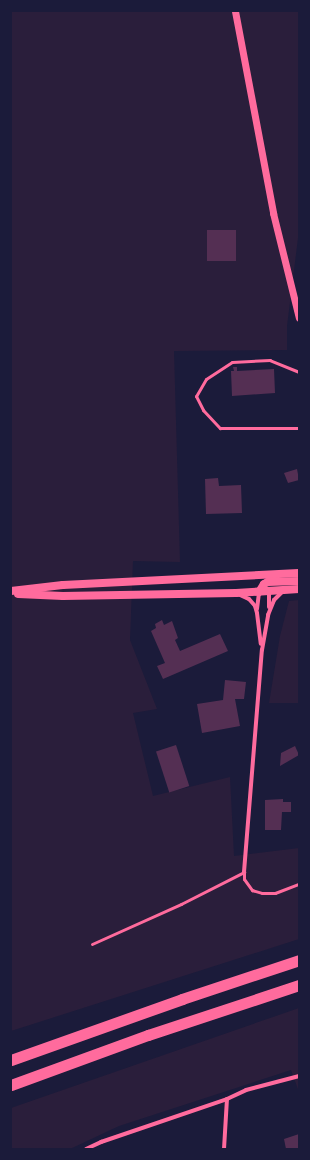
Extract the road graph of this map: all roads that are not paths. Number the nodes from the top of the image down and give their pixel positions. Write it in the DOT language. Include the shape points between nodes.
graph roads {
  1 [pos="235,11"];
  2 [pos="299,316"];
  3 [pos="299,372"];
  4 [pos="299,428"];
  5 [pos="299,573"];
  6 [pos="236,577"];
  7 [pos="299,581"];
  8 [pos="266,588"];
  9 [pos="299,589"];
  10 [pos="286,590"];
  11 [pos="11,592"];
  12 [pos="259,592"];
  13 [pos="236,593"];
  14 [pos="258,613"];
  15 [pos="268,615"];
  16 [pos="262,650"];
  17 [pos="244,872"];
  18 [pos="299,884"];
  19 [pos="92,944"];
  20 [pos="299,960"];
  21 [pos="299,985"];
  22 [pos="11,1060"];
  23 [pos="299,1076"];
  24 [pos="11,1085"];
  25 [pos="227,1099"];
  26 [pos="86,1149"];
  27 [pos="224,1149"];
  1 -- 2 [label="street" via="273,213"];
  3 -- 4 [label="lane" via="270,360 232,362 206,379 196,396 203,410 220,428"];
  5 -- 6 [label="main road"];
  6 -- 8 [label="main road"];
  6 -- 11 [label="main road" via="63,585"];
  7 -- 8 [label="main road" via="268,582"];
  8 -- 10 [label="main road"];
  8 -- 12 [label="main road"];
  8 -- 15 [label="street" via="270,595"];
  9 -- 10 [label="main road"];
  10 -- 15 [label="street" via="274,600"];
  11 -- 13 [label="main road" via="63,596"];
  12 -- 13 [label="main road"];
  12 -- 14 [label="street" via="256,601"];
  13 -- 14 [label="street" via="249,599"];
  14 -- 16 [label="street"];
  15 -- 16 [label="street"];
  16 -- 17 [label="street"];
  17 -- 18 [label="lane" via="244,879 252,890 262,893 275,893"];
  17 -- 19 [label="lane"];
  20 -- 22 [label="highway"];
  21 -- 24 [label="highway" via="148,1035"];
  23 -- 25 [label="street" via="246,1090"];
  25 -- 26 [label="street"];
  25 -- 27 [label="street"];
}
